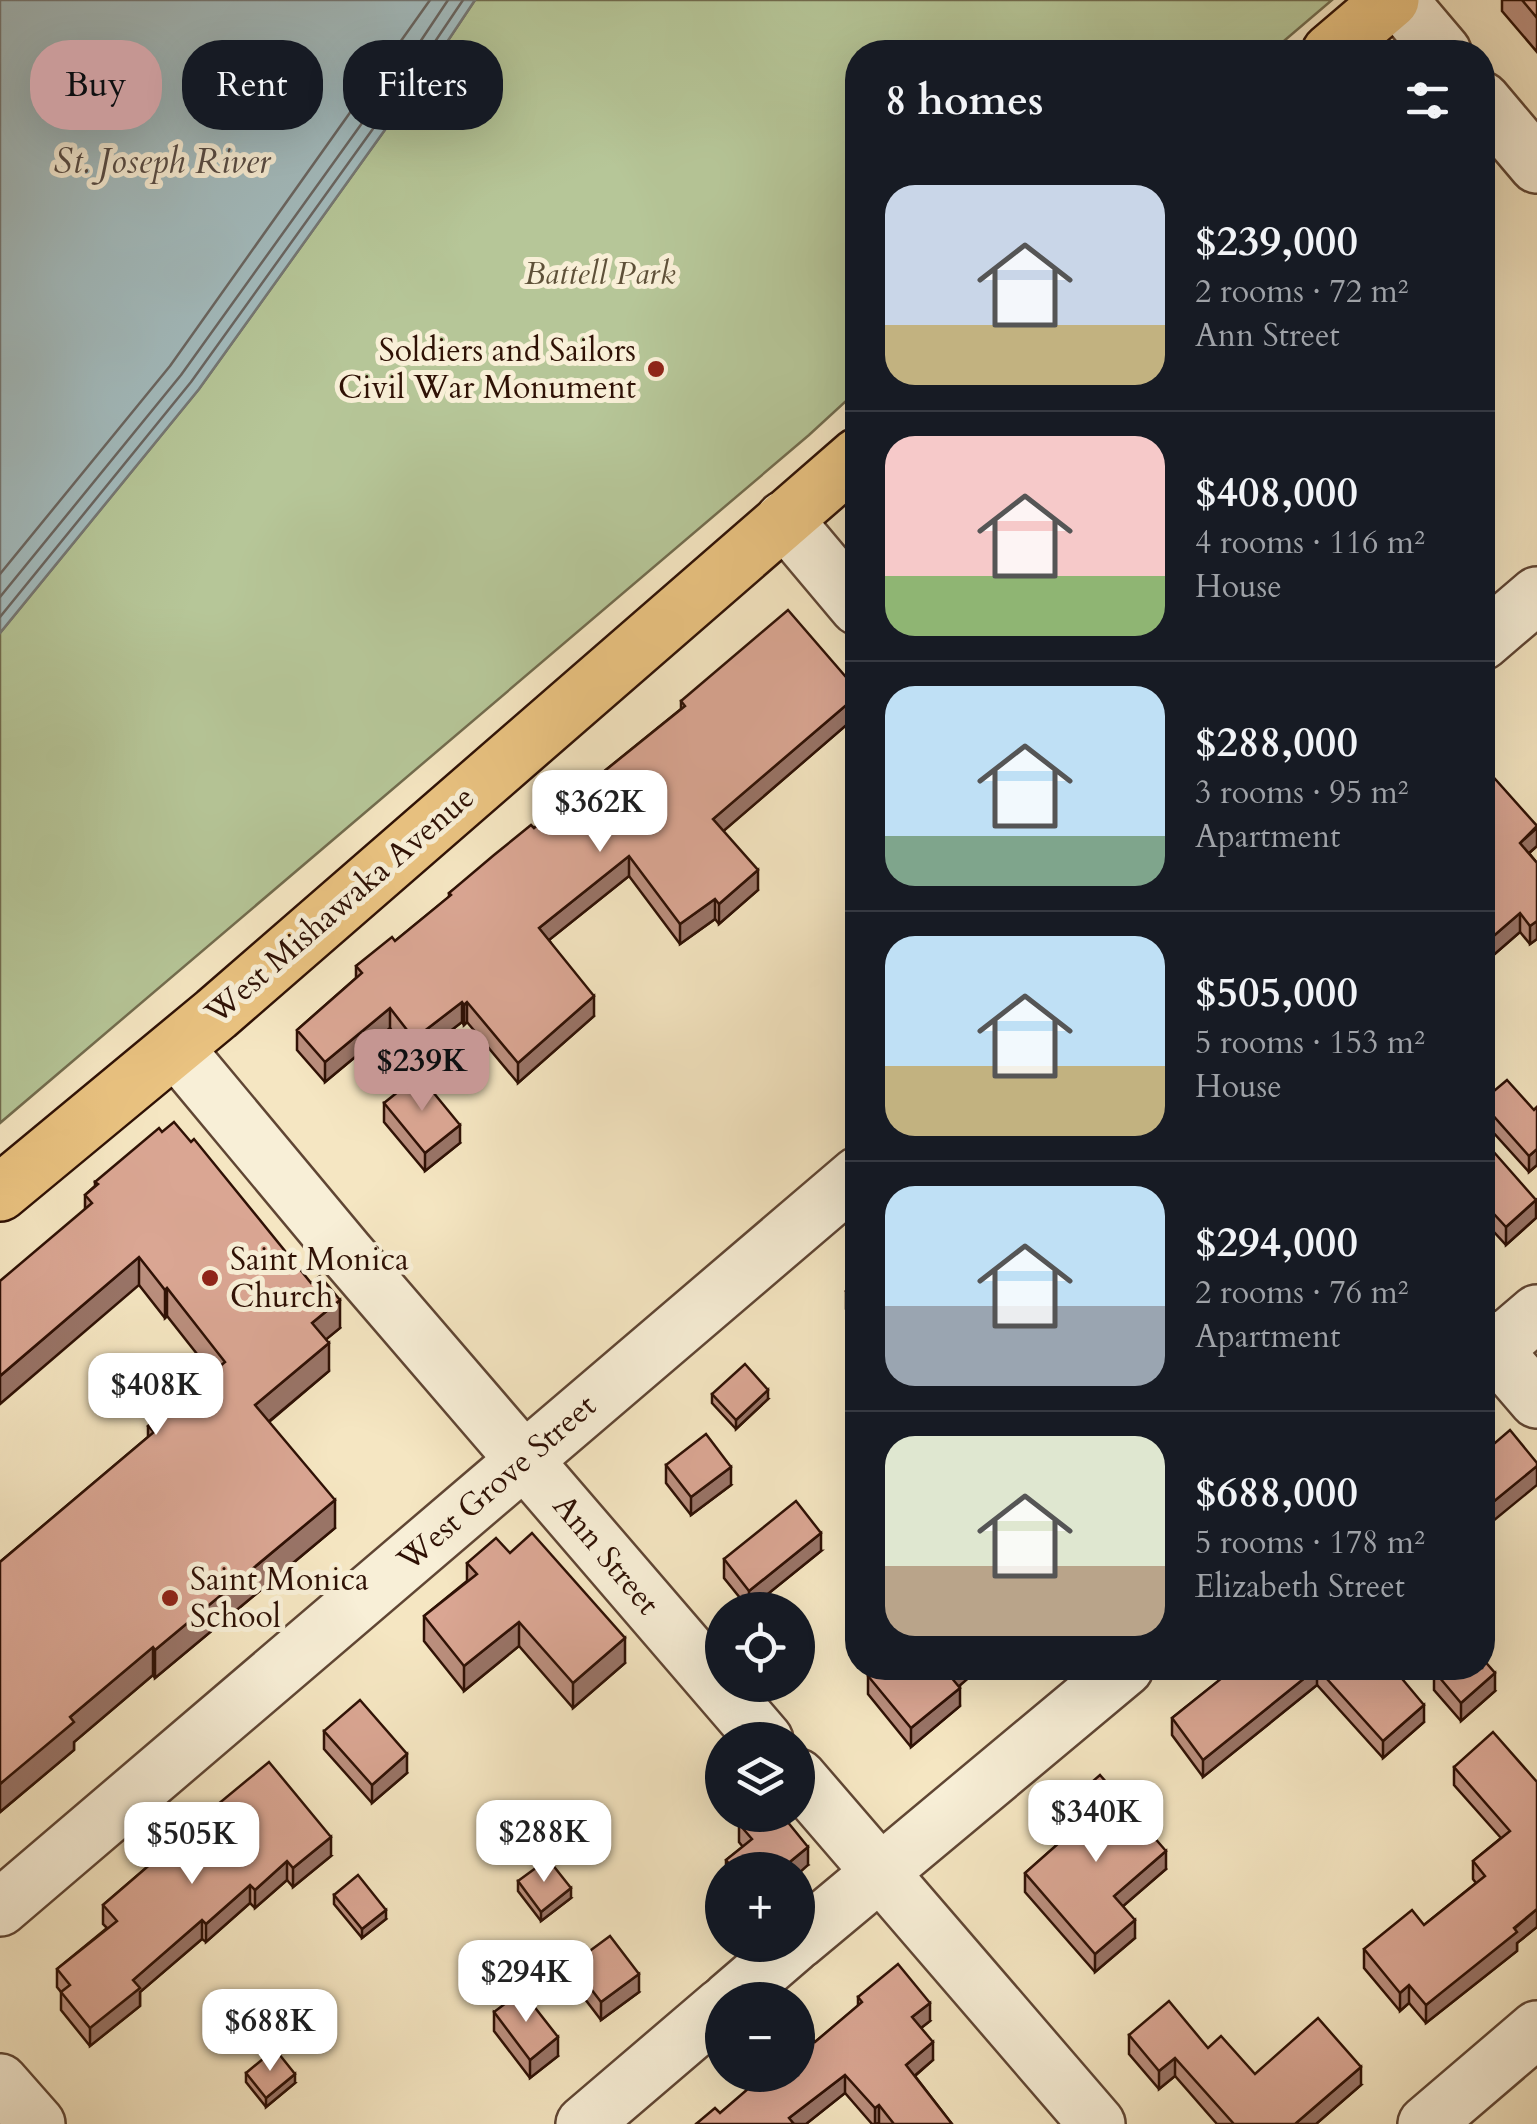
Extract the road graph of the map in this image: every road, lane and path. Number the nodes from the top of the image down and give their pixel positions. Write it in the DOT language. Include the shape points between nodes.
graph roads {
  1 [pos="1391,0"];
  2 [pos="1399,0"];
  3 [pos="1344,40"];
  4 [pos="1433,40"];
  5 [pos="1495,115"];
  6 [pos="1537,164"];
  7 [pos="845,467"];
  8 [pos="784,519"];
  9 [pos="845,592"];
  10 [pos="1537,595"];
  11 [pos="1495,631"];
  12 [pos="176,1048"];
  13 [pos="845,1186"];
  14 [pos="0,1193"];
  15 [pos="1537,1313"];
  16 [pos="1495,1342"];
  17 [pos="1495,1357"];
  18 [pos="1537,1400"];
  19 [pos="524,1459"];
  20 [pos="1111,1680"];
  21 [pos="750,1722"];
  22 [pos="815,1797"];
  23 [pos="880,1871"];
  24 [pos="0,1908"];
  25 [pos="815,1926"];
  26 [pos="773,1962"];
  27 [pos="750,1982"];
  28 [pos="705,2021"];
  29 [pos="1537,2029"];
  30 [pos="0,2082"];
  31 [pos="36,2124"];
  32 [pos="584,2124"];
  33 [pos="1097,2124"];
  34 [pos="1426,2124"];
  1 -- 3 [label="main road"];
  2 -- 4 [label="street"];
  5 -- 6 [label="street"];
  7 -- 8 [label="main road, West Mishawaka Avenue"];
  8 -- 9 [label="street"];
  8 -- 12 [label="main road, West Mishawaka Avenue"];
  10 -- 11 [label="street"];
  12 -- 14 [label="main road, West Mishawaka Avenue"];
  12 -- 19 [label="street, Ann Street"];
  13 -- 19 [label="street, West Grove Street"];
  15 -- 16 [label="street"];
  17 -- 18 [label="street"];
  19 -- 21 [label="street, Ann Street"];
  19 -- 24 [label="street, West Grove Street"];
  20 -- 23 [label="street"];
  22 -- 23 [label="street"];
  23 -- 25 [label="street"];
  23 -- 33 [label="street"];
  26 -- 27 [label="street"];
  28 -- 32 [label="street"];
  29 -- 34 [label="street"];
  30 -- 31 [label="street"];
}
